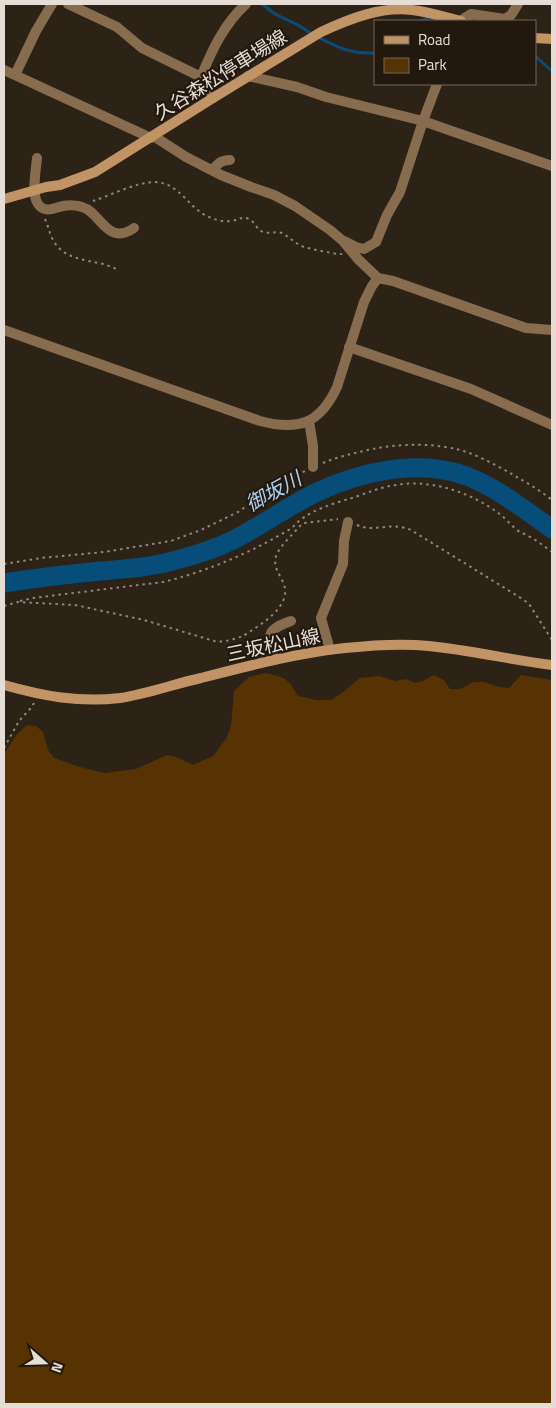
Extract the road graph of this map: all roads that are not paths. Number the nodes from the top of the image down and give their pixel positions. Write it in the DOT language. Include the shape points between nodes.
graph roads {
  1 [pos="52,4"];
  2 [pos="68,4"];
  3 [pos="246,4"];
  4 [pos="518,4"];
  5 [pos="457,20"];
  6 [pos="462,20"];
  7 [pos="536,38"];
  8 [pos="552,39"];
  9 [pos="8,74"];
  10 [pos="248,76"];
  11 [pos="201,77"];
  12 [pos="437,85"];
  13 [pos="213,98"];
  14 [pos="423,121"];
  15 [pos="150,138"];
  16 [pos="38,158"];
  17 [pos="230,160"];
  18 [pos="552,166"];
  19 [pos="213,170"];
  20 [pos="35,190"];
  21 [pos="4,199"];
  22 [pos="134,228"];
  23 [pos="343,241"];
  24 [pos="378,278"];
  25 [pos="4,330"];
  26 [pos="552,330"];
  27 [pos="349,347"];
  28 [pos="309,421"];
  29 [pos="552,425"];
  30 [pos="313,467"];
  31 [pos="348,522"];
  32 [pos="291,621"];
  33 [pos="330,650"];
  34 [pos="275,660"];
  35 [pos="552,666"];
  36 [pos="4,685"];
  1 -- 9 [label="street"];
  2 -- 11 [label="street" via="117,27 142,48"];
  3 -- 11 [label="street" via="221,34"];
  4 -- 6 [label="street" via="505,19 471,14"];
  5 -- 10 [label="main road, 久谷森松停車場線" via="410,10 372,13 321,32"];
  7 -- 8 [label="main road"];
  9 -- 15 [label="street"];
  10 -- 13 [label="main road, 久谷森松停車場線"];
  10 -- 14 [label="street"];
  11 -- 13 [label="street"];
  12 -- 14 [label="street"];
  13 -- 15 [label="main road, 久谷森松停車場線"];
  14 -- 18 [label="street"];
  14 -- 23 [label="street" via="400,192 376,242 364,249"];
  15 -- 19 [label="street" via="155,137"];
  15 -- 20 [label="main road, 久谷森松停車場線" via="95,172"];
  16 -- 20 [label="street"];
  17 -- 19 [label="street" via="224,160"];
  19 -- 23 [label="street" via="295,206"];
  20 -- 21 [label="main road, 久谷森松停車場線"];
  20 -- 22 [label="street" via="38,205 48,210 82,206 110,230 120,233"];
  23 -- 24 [label="street"];
  24 -- 26 [label="street" via="526,328"];
  24 -- 27 [label="street" via="364,302"];
  25 -- 28 [label="street" via="275,425 288,426"];
  27 -- 28 [label="street" via="332,398"];
  27 -- 29 [label="street" via="471,389"];
  28 -- 30 [label="street"];
  31 -- 33 [label="street" via="343,564 321,618"];
  32 -- 34 [label="street" via="270,634 269,643"];
  33 -- 34 [label="main road, 三坂松山線"];
  33 -- 35 [label="main road, 三坂松山線" via="402,644"];
  34 -- 36 [label="main road, 三坂松山線" via="119,698 63,698"];
}
